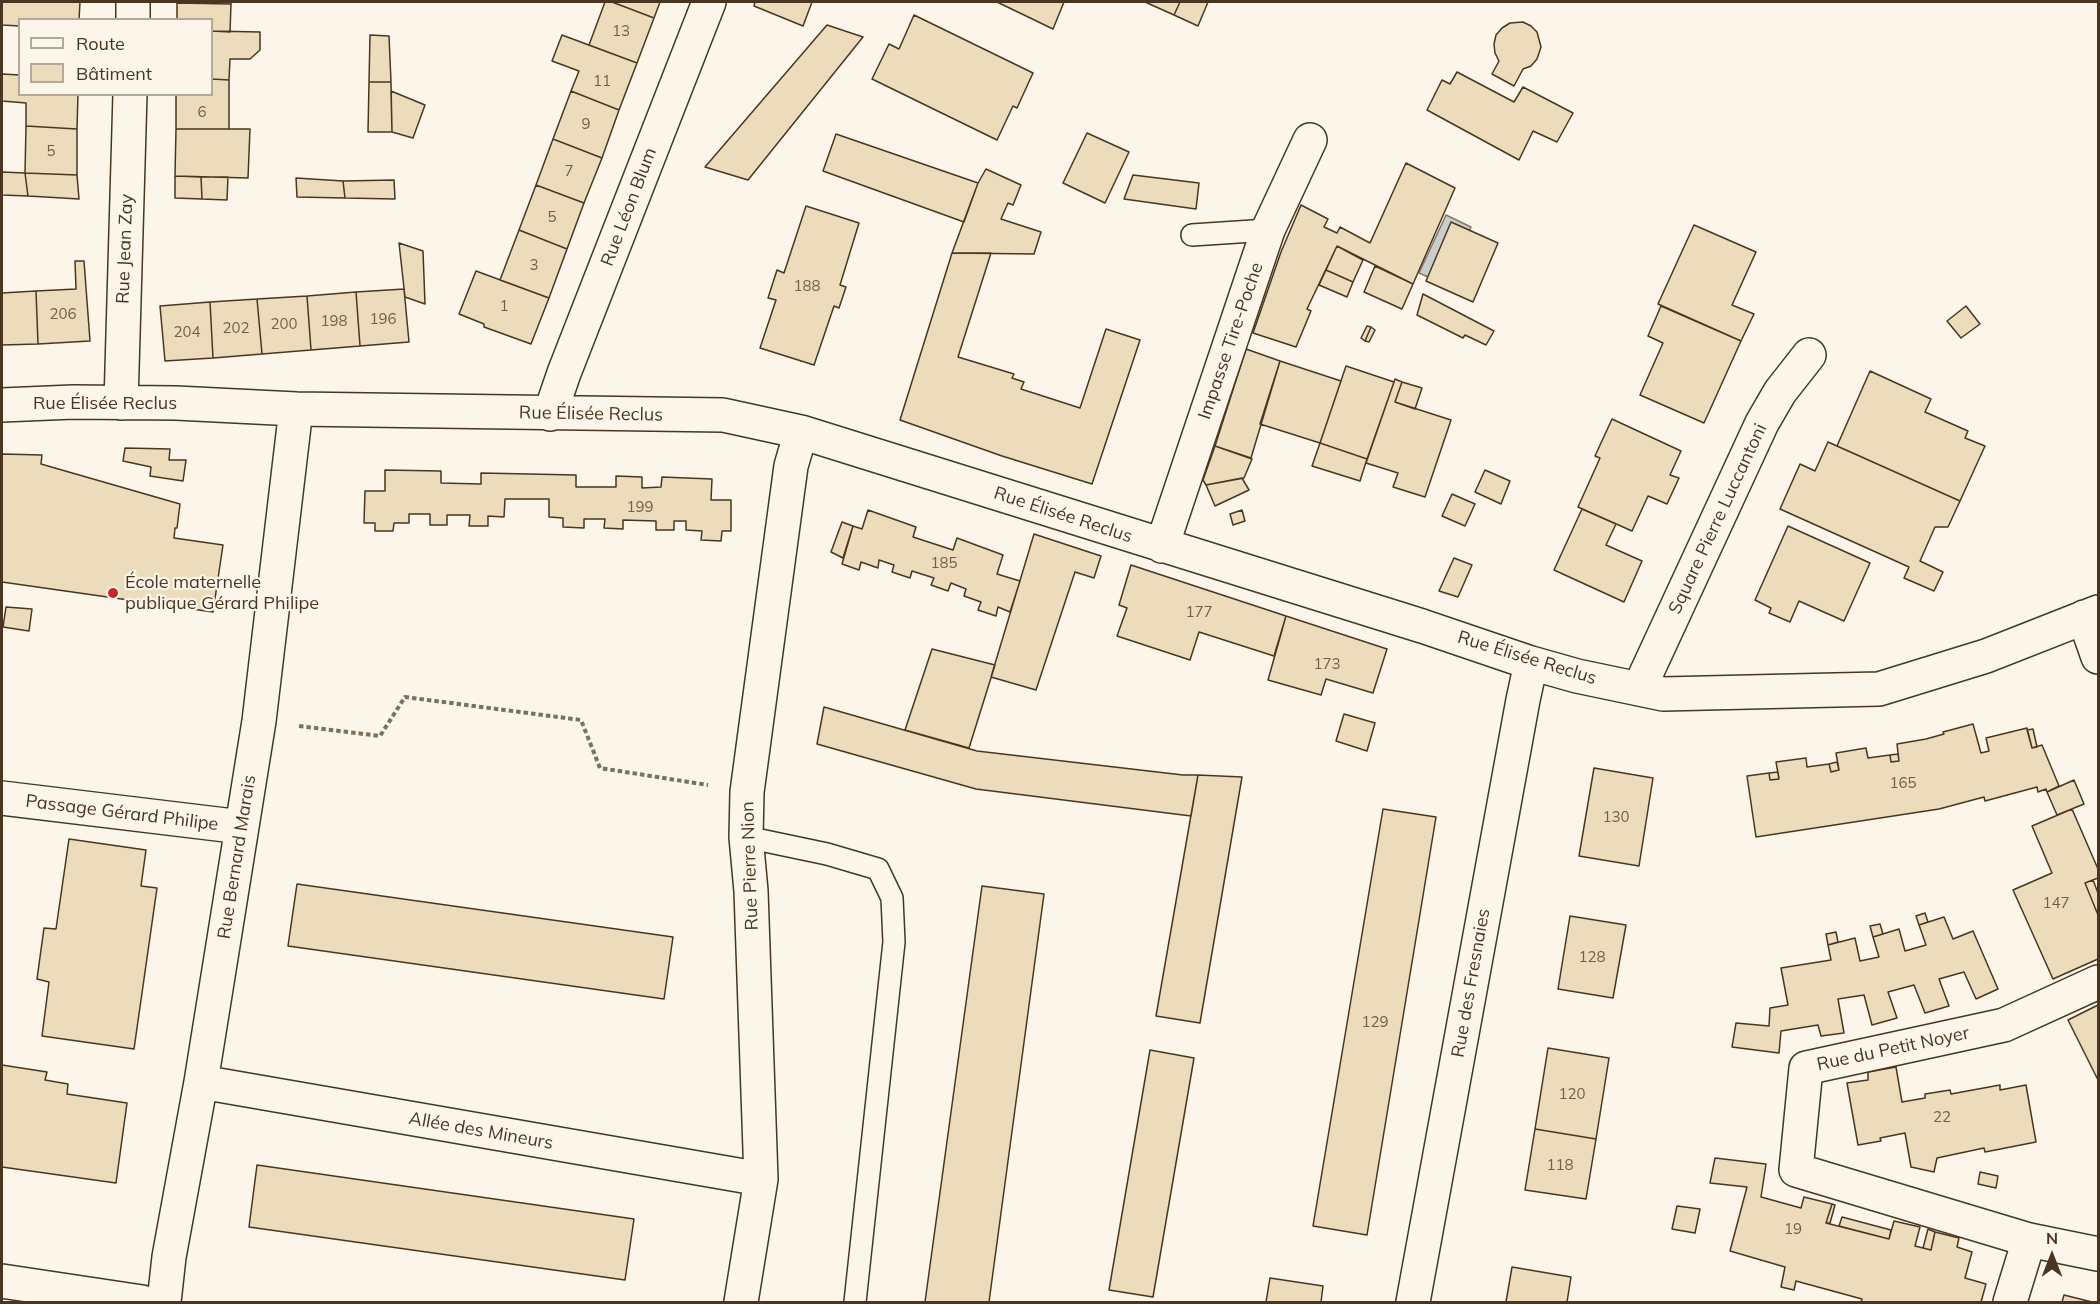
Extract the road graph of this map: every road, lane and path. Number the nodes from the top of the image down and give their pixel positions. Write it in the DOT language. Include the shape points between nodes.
graph roads {
  1 [pos="134,2"];
  2 [pos="709,2"];
  3 [pos="133,18"];
  4 [pos="130,96"];
  5 [pos="1310,140"];
  6 [pos="1268,230"];
  7 [pos="1192,235"];
  8 [pos="1809,355"];
  9 [pos="121,403"];
  10 [pos="2,405"];
  11 [pos="296,409"];
  12 [pos="550,414"];
  13 [pos="801,432"];
  14 [pos="1162,546"];
  15 [pos="2091,614"];
  16 [pos="2098,657"];
  17 [pos="1531,663"];
  18 [pos="1639,689"];
  19 [pos="259,721"];
  20 [pos="747,792"];
  21 [pos="2,798"];
  22 [pos="242,827"];
  23 [pos="746,837"];
  24 [pos="2098,982"];
  25 [pos="201,1082"];
  26 [pos="761,1179"];
  27 [pos="2029,1240"];
  28 [pos="2098,1254"];
  29 [pos="2,1281"];
  30 [pos="127,1301"];
  31 [pos="164,1302"];
  32 [pos="741,1302"];
  33 [pos="855,1302"];
  34 [pos="1413,1302"];
  35 [pos="2010,1302"];
  1 -- 3 [label="street"];
  2 -- 12 [label="street, Rue Léon Blum"];
  4 -- 9 [label="street, Rue Jean Zay"];
  5 -- 6 [label="street, Impasse Tire-Poche"];
  6 -- 7 [label="lane"];
  6 -- 14 [label="street, Impasse Tire-Poche"];
  8 -- 18 [label="street, Square Pierre Luccantoni" via="1762,423"];
  9 -- 10 [label="street, Rue Élisée Reclus"];
  9 -- 11 [label="street, Rue Élisée Reclus"];
  11 -- 12 [label="street, Rue Élisée Reclus"];
  11 -- 19 [label="street, Rue Bernard Marais"];
  12 -- 13 [label="street, Rue Élisée Reclus" via="723,415"];
  13 -- 14 [label="street, Rue Élisée Reclus"];
  13 -- 20 [label="street, Rue Pierre Nion" via="791,466"];
  14 -- 17 [label="street, Rue Élisée Reclus"];
  15 -- 16 [label="street"];
  15 -- 18 [label="street, Rue Élisée Reclus" via="1986,656 1879,689 1663,693"];
  17 -- 18 [label="street, Rue Élisée Reclus"];
  17 -- 34 [label="street, Rue des Fresnaies"];
  19 -- 20 [label="path" via="380,736 405,697 581,720 600,768"];
  19 -- 22 [label="street, Rue Bernard Marais"];
  20 -- 23 [label="street, Rue Pierre Nion"];
  21 -- 22 [label="street, Passage Gérard Philipe"];
  22 -- 25 [label="street, Rue Bernard Marais"];
  23 -- 26 [label="street, Rue Pierre Nion" via="752,891"];
  23 -- 33 [label="lane" via="878,869 892,898 894,942"];
  24 -- 27 [label="street, Rue du Petit Noyer" via="2004,1025 1806,1068 1797,1170"];
  25 -- 26 [label="street, Allée des Mineurs"];
  25 -- 31 [label="street, Rue Bernard Marais"];
  26 -- 32 [label="street, Rue Pierre Nion"];
  27 -- 28 [label="street, Rue du Petit Noyer"];
  27 -- 35 [label="street"];
  29 -- 30 [label="street"];
}
